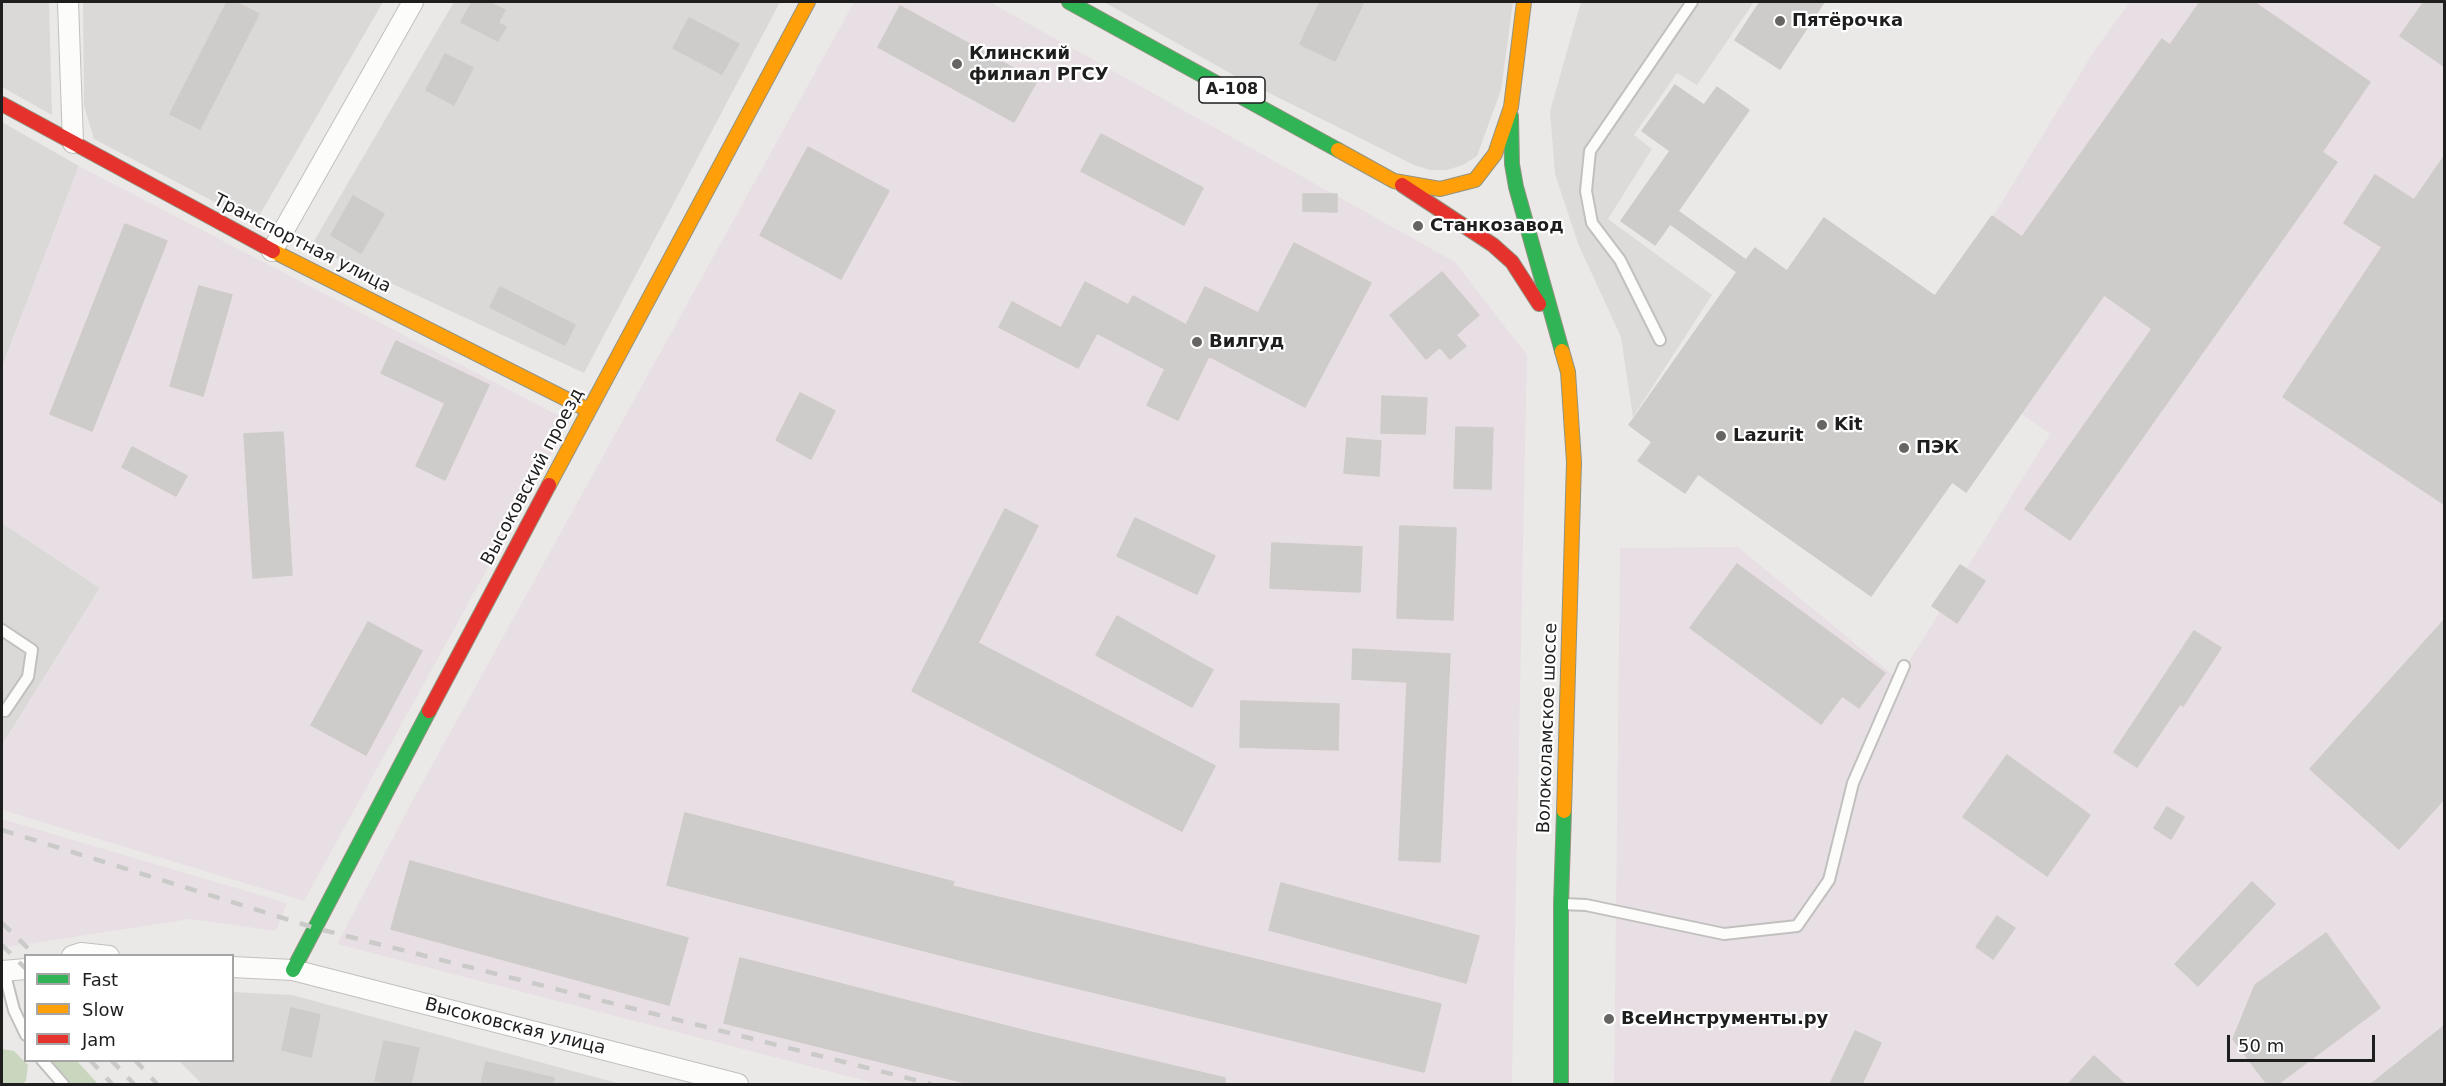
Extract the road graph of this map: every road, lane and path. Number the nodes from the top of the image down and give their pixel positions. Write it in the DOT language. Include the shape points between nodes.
graph roads {
  1 [pos="68,2"];
  2 [pos="413,2"];
  3 [pos="808,2"];
  4 [pos="1069,2"];
  5 [pos="1524,2"];
  6 [pos="1692,2"];
  7 [pos="2,104"];
  8 [pos="1511,107"];
  9 [pos="74,142"];
  10 [pos="1394,181"];
  11 [pos="272,251"];
  12 [pos="1660,340"];
  13 [pos="1568,372"];
  14 [pos="588,410"];
  15 [pos="2,630"];
  16 [pos="1904,666"];
  17 [pos="5,711"];
  18 [pos="1561,904"];
  19 [pos="234,968"];
  20 [pos="24,969"];
  21 [pos="293,970"];
  22 [pos="3,971"];
  23 [pos="24,1031"];
  24 [pos="44,1062"];
  25 [pos="63,1084"];
  26 [pos="738,1084"];
  27 [pos="1561,1084"];
  1 -- 9 [label="street"];
  2 -- 11 [label="street"];
  3 -- 14 [label="main road, Высоковский проезд"];
  4 -- 10 [label="main road, А-108"];
  5 -- 8 [label="main road, А-108"];
  6 -- 12 [label="lane" via="1590,151 1586,191 1592,223 1620,260"];
  7 -- 9 [label="main road, Транспортная улица"];
  8 -- 10 [label="main road, А-108" via="1495,154 1475,180 1440,189"];
  8 -- 13 [label="main road, Волоколамское шоссе" via="1516,187"];
  9 -- 11 [label="main road, Транспортная улица"];
  10 -- 13 [label="main road, Волоколамское шоссе" via="1493,245 1512,262 1545,314"];
  11 -- 14 [label="main road, Транспортная улица"];
  13 -- 18 [label="main road, Волоколамское шоссе" via="1574,462"];
  14 -- 21 [label="main road, Высоковский проезд"];
  15 -- 17 [label="lane" via="32,650 28,677"];
  16 -- 18 [label="lane" via="1853,783 1829,880 1797,926 1724,934 1586,905"];
  18 -- 27 [label="main road, Волоколамское шоссе"];
  19 -- 21 [label="street, Высоковская улица"];
  20 -- 22 [label="street"];
  21 -- 26 [label="street, Высоковская улица"];
  22 -- 23 [label="lane"];
  24 -- 25 [label="lane"];
}
